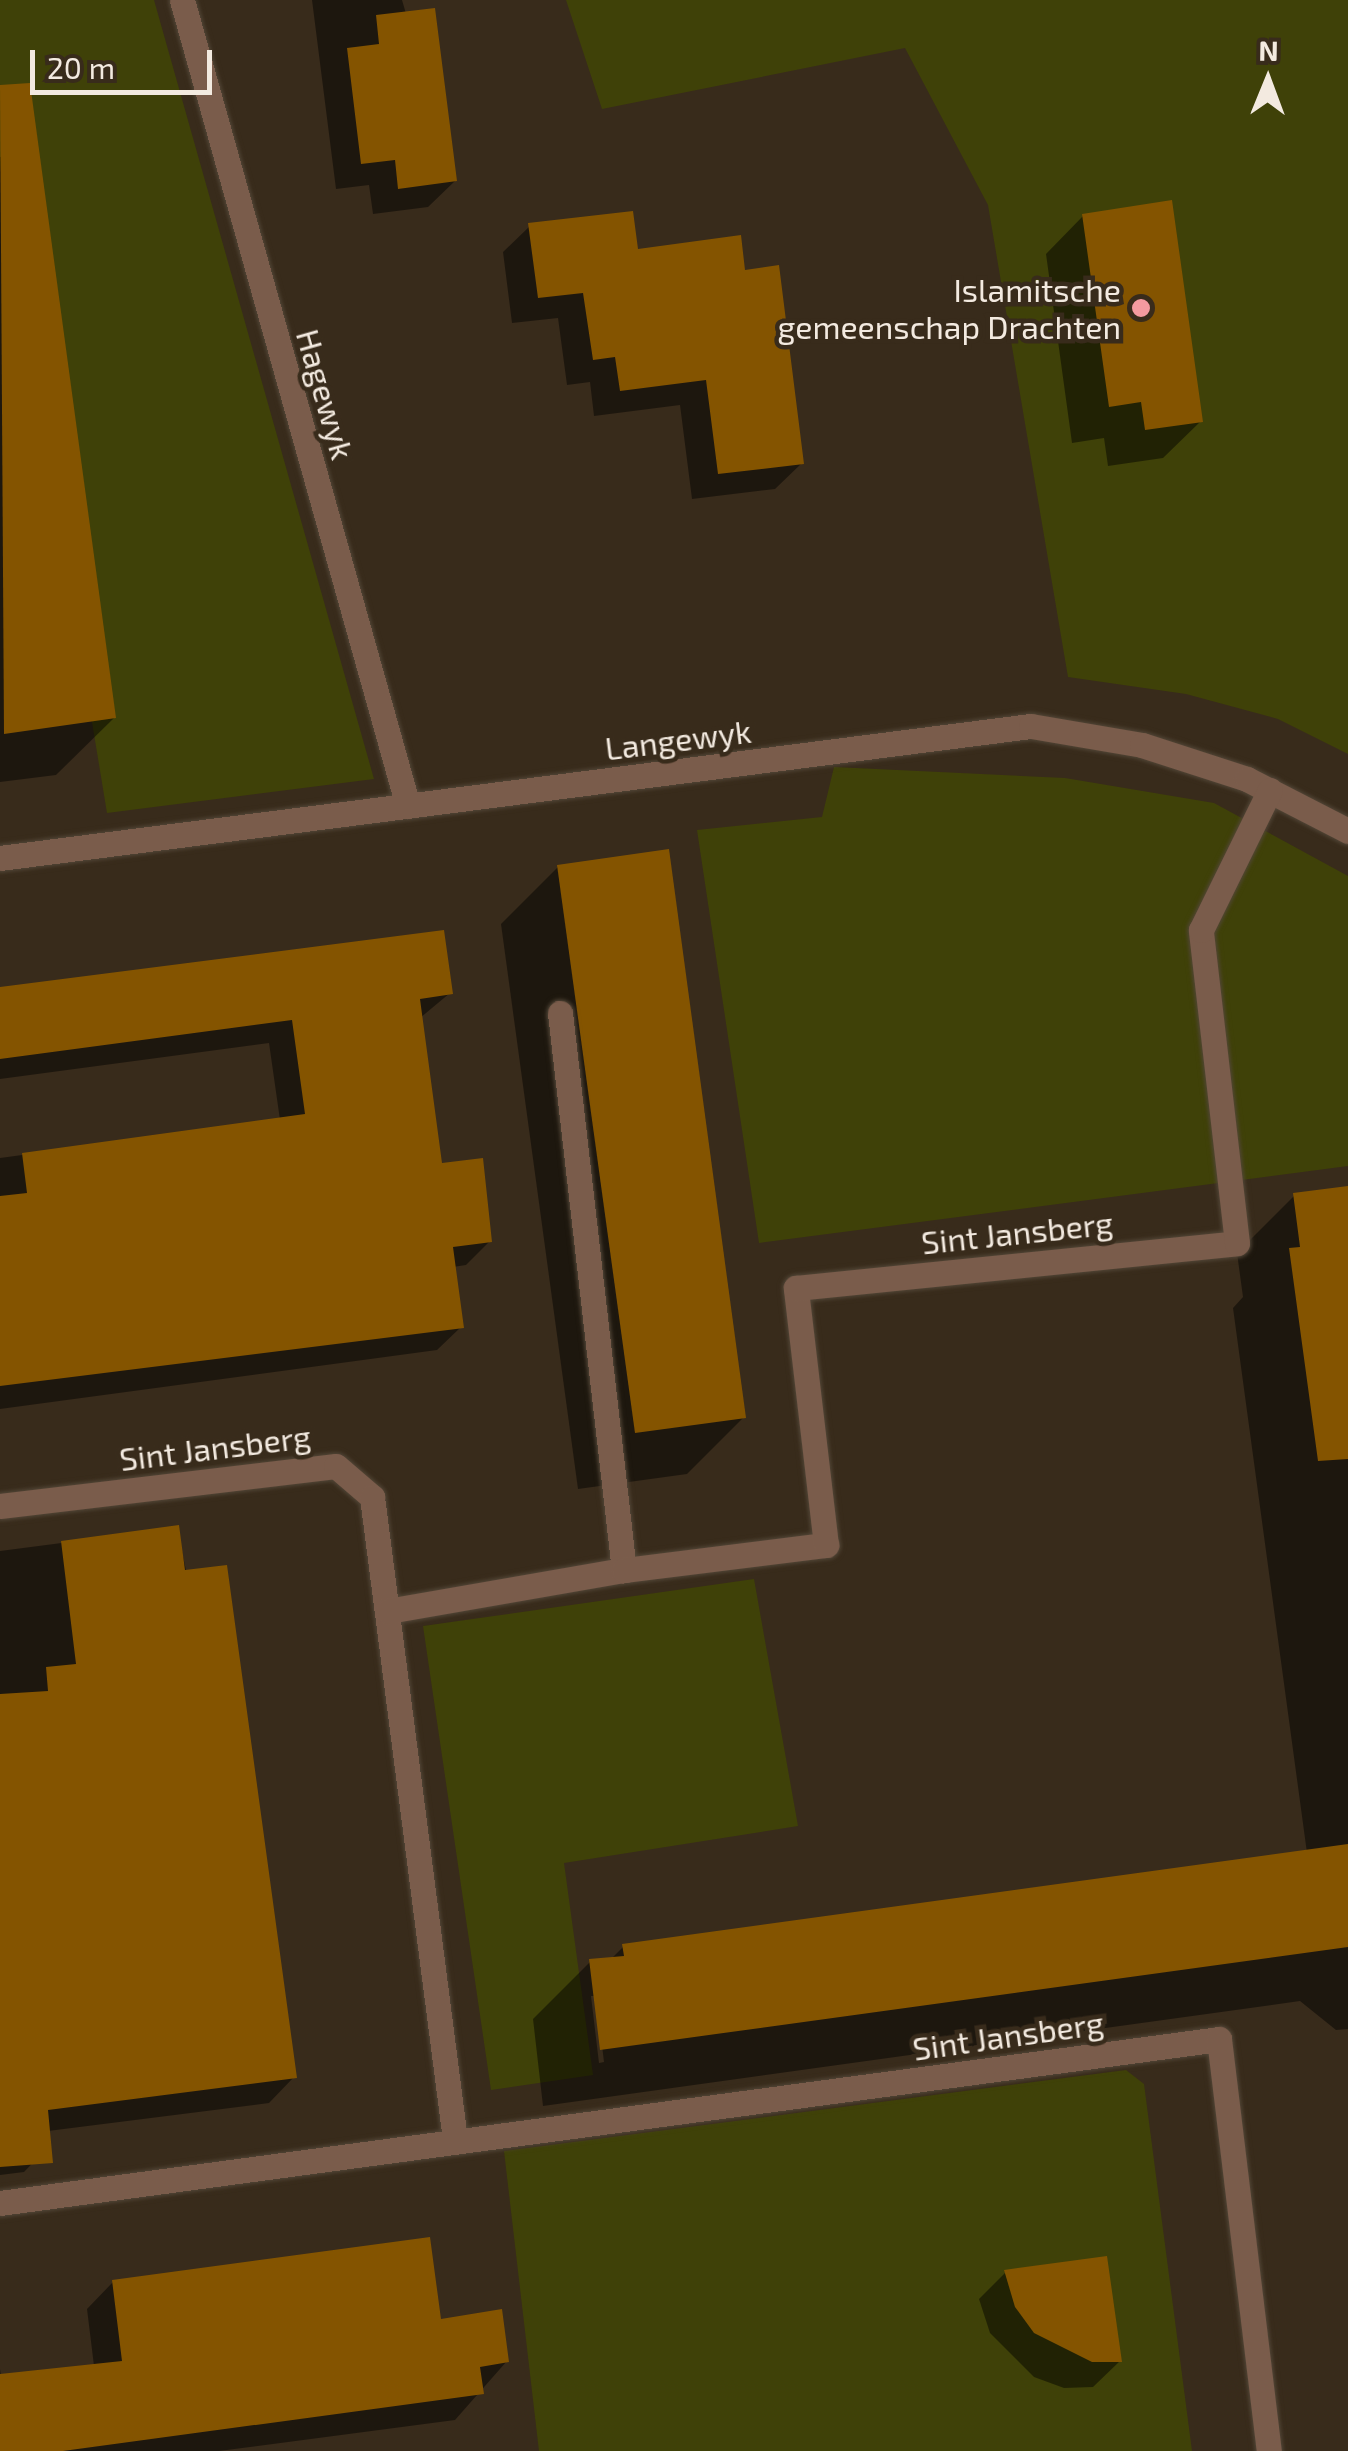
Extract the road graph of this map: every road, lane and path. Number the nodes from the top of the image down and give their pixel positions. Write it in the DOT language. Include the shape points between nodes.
graph roads {
  1 [pos="182,0"];
  2 [pos="1270,790"];
  3 [pos="408,806"];
  4 [pos="1348,832"];
  5 [pos="0,858"];
  6 [pos="560,1014"];
  7 [pos="0,1506"];
  8 [pos="624,1570"];
  9 [pos="388,1612"];
  10 [pos="455,2140"];
  11 [pos="0,2203"];
  12 [pos="1269,2451"];
  1 -- 3 [label="street, Hagewyk"];
  2 -- 3 [label="street, Langewyk" via="1142,746 1031,726"];
  2 -- 4 [label="street, Langewyk"];
  2 -- 8 [label="street, Sint Jansberg" via="1201,930 1237,1243 796,1288 826,1545"];
  3 -- 5 [label="street, Langewyk"];
  6 -- 8 [label="street"];
  7 -- 9 [label="street, Sint Jansberg" via="336,1466 372,1497"];
  8 -- 9 [label="street, Sint Jansberg"];
  9 -- 10 [label="street, Sint Jansberg"];
  10 -- 11 [label="street, Sint Jansberg"];
  10 -- 12 [label="street, Sint Jansberg" via="1218,2040"];
}
